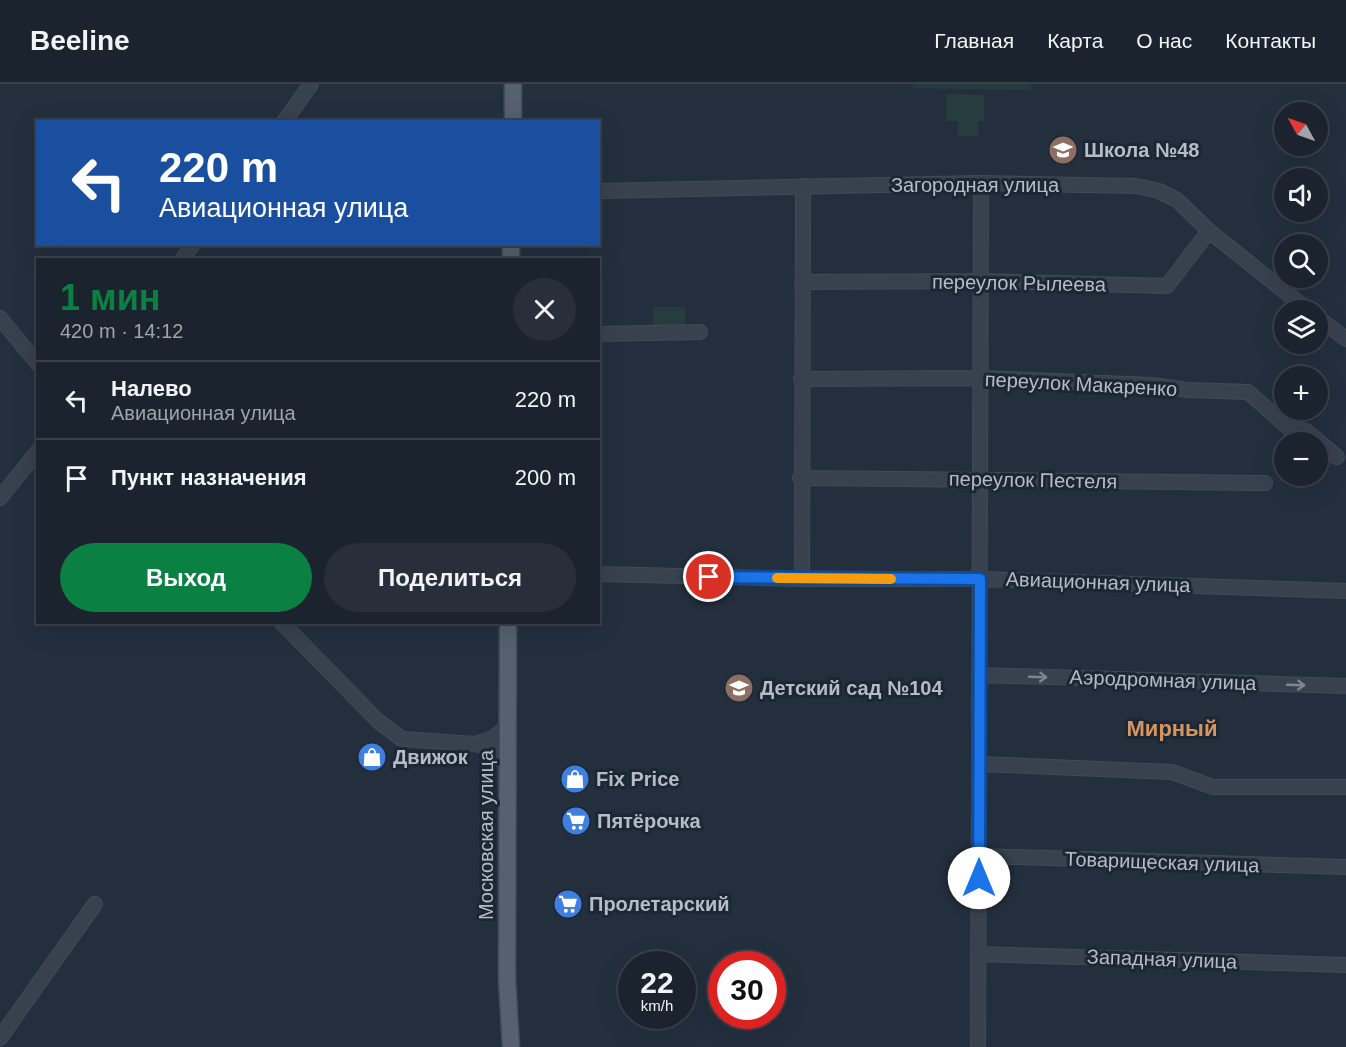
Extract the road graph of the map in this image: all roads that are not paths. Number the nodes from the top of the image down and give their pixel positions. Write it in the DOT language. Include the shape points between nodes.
graph roads {
  1 [pos="311,84"];
  2 [pos="513,84"];
  3 [pos="285,120"];
  4 [pos="513,120"];
  5 [pos="981,183"];
  6 [pos="803,186"];
  7 [pos="600,191"];
  8 [pos="1209,231"];
  9 [pos="981,281"];
  10 [pos="802,282"];
  11 [pos="1295,300"];
  12 [pos="0,318"];
  13 [pos="1328,325"];
  14 [pos="700,332"];
  15 [pos="600,334"];
  16 [pos="1346,339"];
  17 [pos="36,362"];
  18 [pos="981,378"];
  19 [pos="801,379"];
  20 [pos="36,453"];
  21 [pos="1337,457"];
  22 [pos="800,478"];
  23 [pos="980,480"];
  24 [pos="1265,483"];
  25 [pos="0,498"];
  26 [pos="600,574"];
  27 [pos="802,579"];
  28 [pos="980,579"];
  29 [pos="1346,591"];
  30 [pos="283,624"];
  31 [pos="508,624"];
  32 [pos="980,675"];
  33 [pos="1346,686"];
  34 [pos="508,726"];
  35 [pos="475,744"];
  36 [pos="979,764"];
  37 [pos="508,767"];
  38 [pos="1346,787"];
  39 [pos="979,856"];
  40 [pos="1346,867"];
  41 [pos="95,904"];
  42 [pos="978,954"];
  43 [pos="1346,964"];
  44 [pos="0,1038"];
  45 [pos="511,1047"];
  46 [pos="978,1047"];
  1 -- 3 [label="street"];
  2 -- 4 [label="main road"];
  5 -- 6 [label="street, Загородная улица"];
  5 -- 8 [label="street, Загородная улица" via="1136,186 1160,191 1176,200"];
  5 -- 9 [label="street"];
  6 -- 7 [label="street, Загородная улица"];
  6 -- 10 [label="street"];
  8 -- 9 [label="street, переулок Рылеева" via="1167,286"];
  8 -- 11 [label="street, Загородная улица"];
  9 -- 10 [label="street, переулок Рылеева"];
  9 -- 18 [label="street"];
  10 -- 19 [label="street"];
  12 -- 17 [label="street"];
  13 -- 16 [label="street"];
  14 -- 15 [label="street"];
  18 -- 19 [label="street, переулок Макаренко"];
  18 -- 21 [label="street, переулок Макаренко" via="1248,392 1290,429 1306,431"];
  18 -- 23 [label="street"];
  19 -- 22 [label="street"];
  20 -- 25 [label="street"];
  22 -- 23 [label="street, переулок Пестеля"];
  22 -- 27 [label="street"];
  23 -- 24 [label="street, переулок Пестеля"];
  23 -- 28 [label="street"];
  26 -- 27 [label="street, Авиационная улица"];
  27 -- 28 [label="street, Авиационная улица"];
  28 -- 29 [label="street, Авиационная улица"];
  28 -- 32 [label="street"];
  30 -- 35 [label="street" via="378,721 402,739"];
  31 -- 34 [label="main road, Московская улица"];
  32 -- 33 [label="street, Аэродромная улица, one-way"];
  32 -- 36 [label="street"];
  34 -- 35 [label="street" via="494,738"];
  34 -- 37 [label="main road, Московская улица"];
  35 -- 37 [label="street" via="493,750"];
  36 -- 38 [label="street" via="1172,772 1213,787"];
  36 -- 39 [label="street"];
  37 -- 45 [label="main road, Московская улица" via="507,971"];
  39 -- 40 [label="street, Товарищеская улица"];
  39 -- 42 [label="street"];
  41 -- 44 [label="street"];
  42 -- 43 [label="street, Западная улица"];
  42 -- 46 [label="street"];
}
